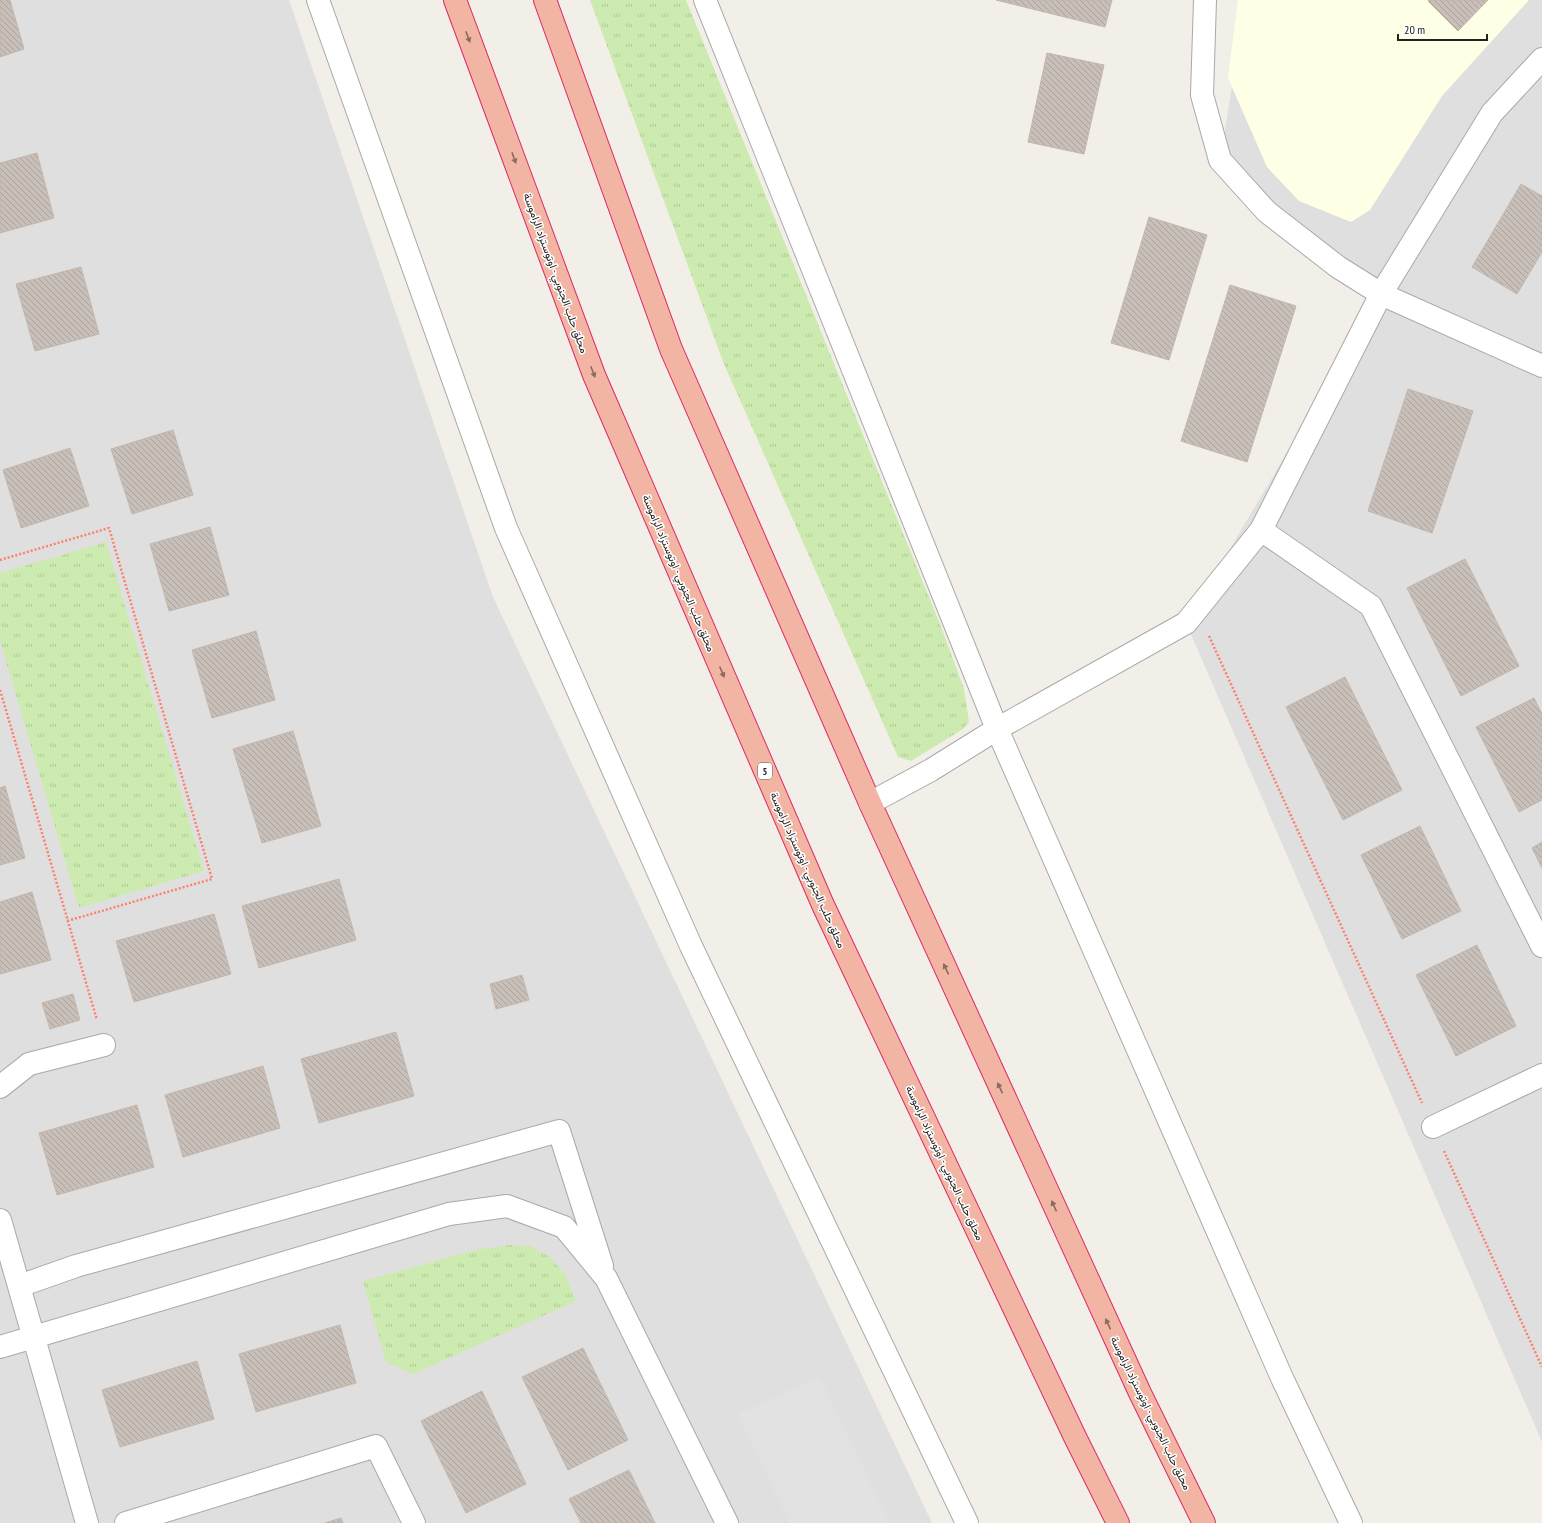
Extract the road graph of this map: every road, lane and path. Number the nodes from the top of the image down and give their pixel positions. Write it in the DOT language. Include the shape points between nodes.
graph roads {
  1 [pos="318,0"];
  2 [pos="455,0"];
  3 [pos="546,0"];
  4 [pos="705,0"];
  5 [pos="1205,0"];
  6 [pos="1542,59"];
  7 [pos="1381,294"];
  8 [pos="1542,366"];
  9 [pos="1261,530"];
  10 [pos="0,560"];
  11 [pos="1197,609"];
  12 [pos="0,690"];
  13 [pos="997,729"];
  14 [pos="870,803"];
  15 [pos="67,921"];
  16 [pos="1542,946"];
  17 [pos="104,1045"];
  18 [pos="1542,1075"];
  19 [pos="0,1088"];
  20 [pos="1433,1127"];
  21 [pos="0,1220"];
  22 [pos="606,1278"];
  23 [pos="19,1286"];
  24 [pos="33,1337"];
  25 [pos="0,1347"];
  26 [pos="1542,1367"];
  27 [pos="87,1523"];
  28 [pos="126,1523"];
  29 [pos="414,1523"];
  30 [pos="726,1523"];
  31 [pos="967,1523"];
  32 [pos="1118,1523"];
  33 [pos="1204,1523"];
  34 [pos="1351,1523"];
  1 -- 31 [label="street" via="506,528 691,946"];
  2 -- 32 [label="highway, محلق حلب الجنوبي - اوتوستراد الراموسة / 5, one-way" via="594,375 820,898"];
  3 -- 14 [label="highway, محلق حلب الجنوبي - اوتوستراد الراموسة" via="671,349"];
  4 -- 13 [label="street"];
  5 -- 7 [label="street" via="1202,95 1220,160 1267,212 1338,268"];
  6 -- 7 [label="street" via="1492,113"];
  7 -- 8 [label="street"];
  7 -- 9 [label="street"];
  9 -- 11 [label="street"];
  9 -- 16 [label="street" via="1371,606"];
  10 -- 15 [label="path" via="109,528 212,879"];
  11 -- 13 [label="street" via="1186,623"];
  11 -- 20 [label="path"];
  12 -- 15 [label="path"];
  13 -- 14 [label="street" via="931,770"];
  13 -- 34 [label="street" via="1282,1378"];
  33 -- 14 [label="highway, محلق حلب الجنوبي - اوتوستراد الراموسة, one-way" via="1140,1393"];
  15 -- 17 [label="path"];
  17 -- 19 [label="street" via="28,1064"];
  18 -- 20 [label="street"];
  20 -- 26 [label="path"];
  21 -- 23 [label="street"];
  22 -- 23 [label="street" via="559,1131 76,1266"];
  22 -- 24 [label="street" via="564,1227 507,1206 449,1214"];
  22 -- 30 [label="street"];
  23 -- 24 [label="street"];
  24 -- 25 [label="street"];
  24 -- 27 [label="street"];
  28 -- 29 [label="street" via="376,1446"];
}
